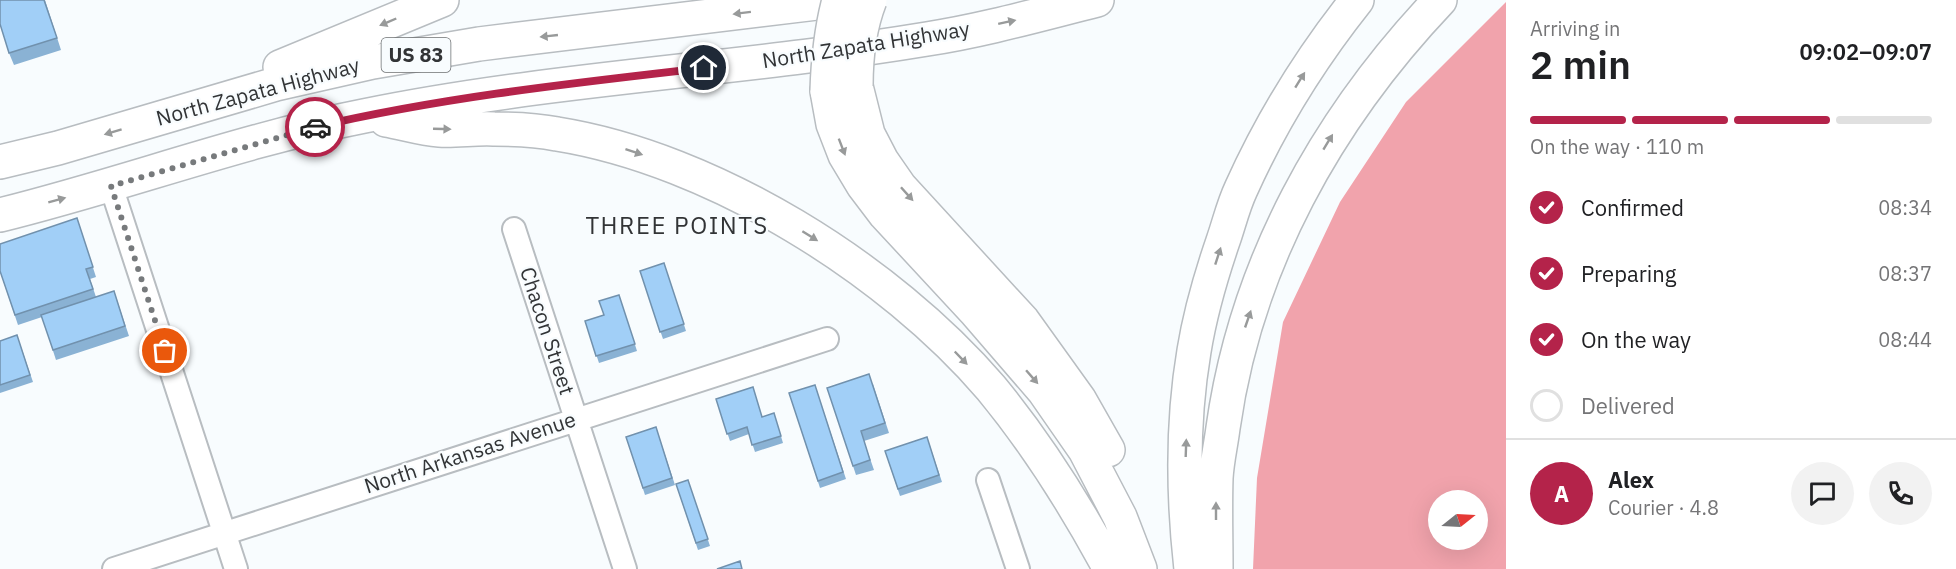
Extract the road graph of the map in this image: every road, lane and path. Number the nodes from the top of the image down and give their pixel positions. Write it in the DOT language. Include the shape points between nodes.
graph roads {
  1 [pos="441,0"];
  2 [pos="840,0"];
  3 [pos="870,0"];
  4 [pos="1097,0"];
  5 [pos="1358,0"];
  6 [pos="1440,0"];
  7 [pos="842,88"];
  8 [pos="364,116"];
  9 [pos="158,118"];
  10 [pos="0,162"];
  11 [pos="111,186"];
  12 [pos="0,215"];
  13 [pos="514,229"];
  14 [pos="827,339"];
  15 [pos="575,419"];
  16 [pos="988,480"];
  17 [pos="223,532"];
  18 [pos="114,569"];
  19 [pos="236,569"];
  20 [pos="625,569"];
  21 [pos="1018,569"];
  22 [pos="1110,569"];
  23 [pos="1140,569"];
  24 [pos="1157,569"];
  25 [pos="1191,569"];
  26 [pos="1216,569"];
  1 -- 9 [label="main road, one-way"];
  2 -- 7 [label="main road, bridge" via="828,60"];
  2 -- 9 [label="main road, North Zapata Highway / US 83, one-way" via="479,44 373,62 276,84"];
  3 -- 7 [label="main road, bridge" via="856,56"];
  8 -- 4 [label="main road, North Zapata Highway / US 83, one-way" via="507,92 930,39"];
  25 -- 5 [label="main road, one-way" via="1185,467 1188,403 1194,350 1214,268 1240,191 1276,118 1323,43"];
  26 -- 6 [label="main road, one-way" via="1216,477 1227,397 1241,337 1267,264 1298,194 1331,137 1372,77"];
  7 -- 23 [label="main road, one-way" via="833,124 844,155 885,214 1044,392 1085,450 1120,517"];
  7 -- 24 [label="main road, one-way" via="900,187 1023,321 1079,399 1115,462 1142,521"];
  8 -- 11 [label="main road, North Zapata Highway / US 83"];
  8 -- 22 [label="main road, one-way" via="438,130 556,134 634,151 769,211 835,251 922,318 990,387 1037,446 1074,502"];
  9 -- 10 [label="main road, North Zapata Highway / US 83, one-way"];
  12 -- 11 [label="main road, North Zapata Highway / US 83, one-way"];
  11 -- 17 [label="street"];
  13 -- 15 [label="street, Chacon Street"];
  14 -- 15 [label="street, North Arkansas Avenue"];
  15 -- 17 [label="street, North Arkansas Avenue"];
  15 -- 20 [label="street, Chacon Street"];
  16 -- 21 [label="street"];
  17 -- 18 [label="street, North Arkansas Avenue"];
  17 -- 19 [label="street"];
}
